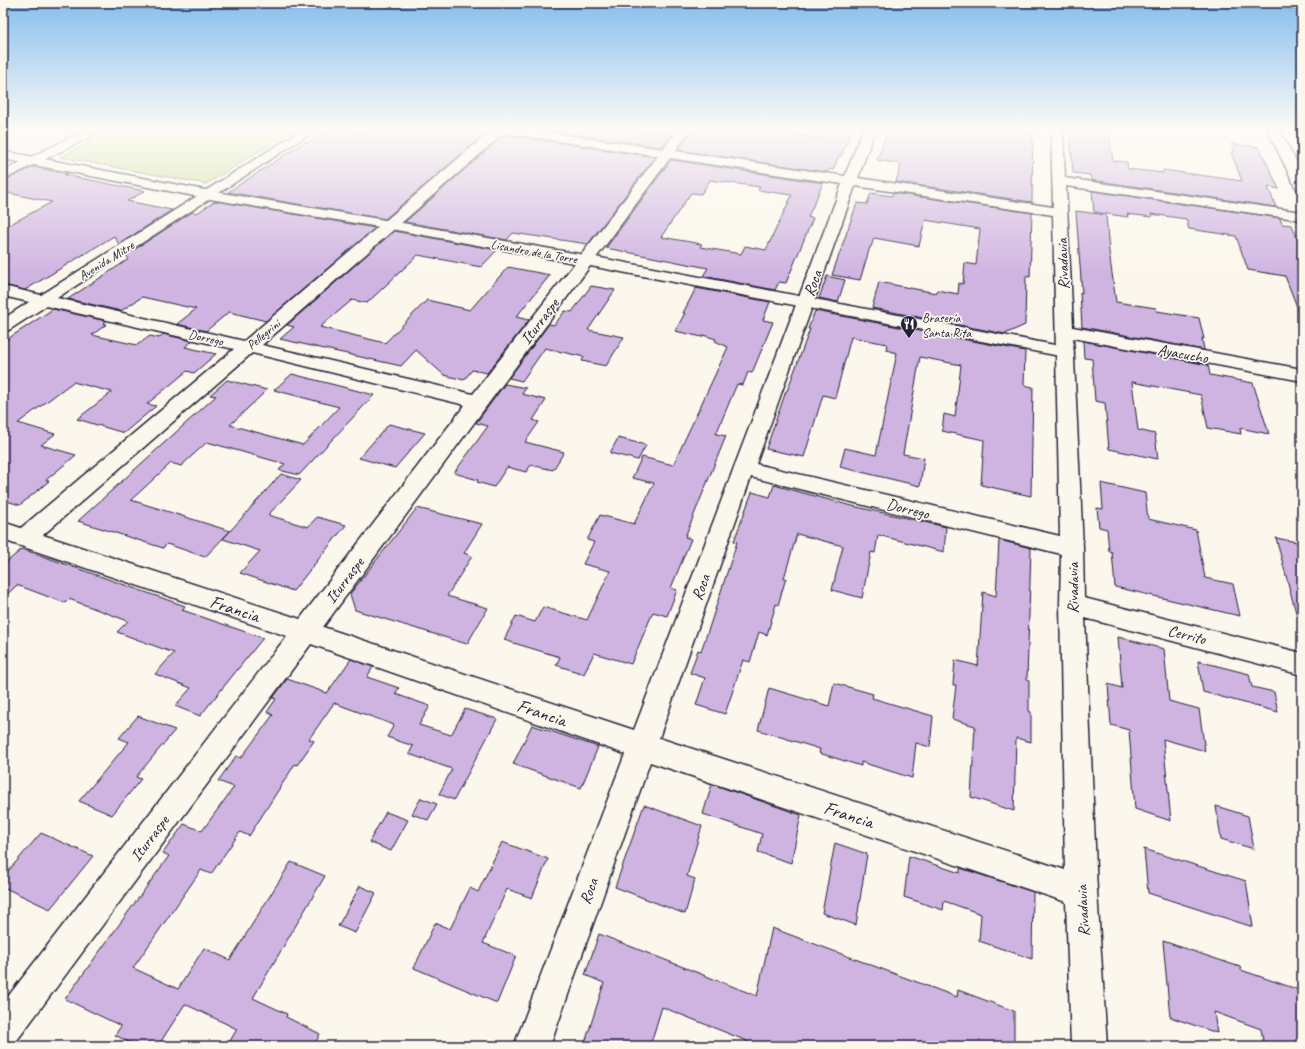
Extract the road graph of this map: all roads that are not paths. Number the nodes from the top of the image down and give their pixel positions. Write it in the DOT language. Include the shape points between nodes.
graph roads {
  1 [pos="121,178"];
  2 [pos="236,178"];
  3 [pos="445,178"];
  4 [pos="648,178"];
  5 [pos="823,178"];
  6 [pos="851,178"];
  7 [pos="1059,178"];
  8 [pos="1059,181"];
  9 [pos="850,182"];
  10 [pos="210,195"];
  11 [pos="1060,212"];
  12 [pos="1302,216"];
  13 [pos="391,225"];
  14 [pos="585,260"];
  15 [pos="3,291"];
  16 [pos="43,300"];
  17 [pos="805,302"];
  18 [pos="3,326"];
  19 [pos="1065,341"];
  20 [pos="248,347"];
  21 [pos="1302,375"];
  22 [pos="478,402"];
  23 [pos="744,468"];
  24 [pos="3,531"];
  25 [pos="25,538"];
  26 [pos="1072,548"];
  27 [pos="1072,605"];
  28 [pos="305,631"];
  29 [pos="1302,664"];
  30 [pos="641,746"];
  31 [pos="1081,891"];
  32 [pos="3,1031"];
  33 [pos="532,1046"];
  34 [pos="1089,1046"];
  1 -- 10 [label="street, Lisandro de la Torre"];
  2 -- 10 [label="street, Avenida Mitre"];
  3 -- 13 [label="street, Pellegrini"];
  4 -- 14 [label="street, Iturraspe"];
  5 -- 9 [label="street"];
  6 -- 9 [label="street, Roca"];
  7 -- 8 [label="street, Rivadavia"];
  8 -- 11 [label="street, Rivadavia"];
  8 -- 12 [label="street"];
  9 -- 11 [label="street"];
  9 -- 17 [label="street, Roca"];
  10 -- 13 [label="street, Lisandro de la Torre"];
  10 -- 16 [label="street, Avenida Mitre"];
  11 -- 19 [label="street, Rivadavia"];
  13 -- 14 [label="street, Lisandro de la Torre"];
  13 -- 20 [label="street, Pellegrini"];
  14 -- 17 [label="street, Lisandro de la Torre"];
  14 -- 22 [label="street, Iturraspe"];
  15 -- 16 [label="street, Dorrego"];
  16 -- 18 [label="street, Avenida Mitre"];
  16 -- 20 [label="street, Dorrego"];
  17 -- 19 [label="street, Lisandro de la Torre"];
  17 -- 23 [label="street, Roca"];
  19 -- 21 [label="street, Ayacucho"];
  19 -- 26 [label="street, Rivadavia"];
  20 -- 22 [label="street, Dorrego"];
  20 -- 25 [label="street, Pellegrini"];
  22 -- 28 [label="street, Iturraspe"];
  23 -- 26 [label="street, Dorrego"];
  23 -- 30 [label="street, Roca"];
  24 -- 25 [label="street, Francia"];
  25 -- 28 [label="street, Francia"];
  26 -- 27 [label="street, Rivadavia"];
  27 -- 29 [label="street, Cerrito"];
  27 -- 31 [label="street, Rivadavia"];
  28 -- 30 [label="street, Francia"];
  28 -- 32 [label="street, Iturraspe"];
  30 -- 31 [label="street, Francia"];
  30 -- 33 [label="street, Roca"];
  31 -- 34 [label="street, Rivadavia"];
}
